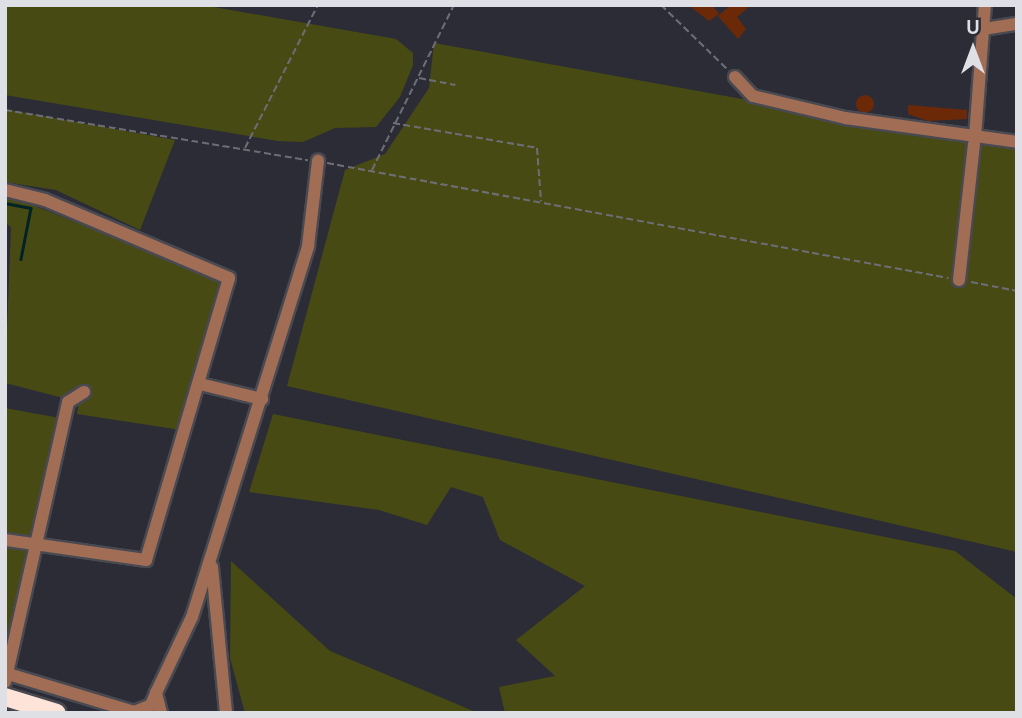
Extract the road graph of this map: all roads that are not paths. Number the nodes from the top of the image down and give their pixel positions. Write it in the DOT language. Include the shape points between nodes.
graph roads {
  1 [pos="985,5"];
  2 [pos="1017,24"];
  3 [pos="984,29"];
  4 [pos="735,77"];
  5 [pos="974,141"];
  6 [pos="1017,142"];
  7 [pos="318,161"];
  8 [pos="5,190"];
  9 [pos="959,280"];
  10 [pos="200,384"];
  11 [pos="84,391"];
  12 [pos="262,398"];
  13 [pos="5,540"];
  14 [pos="37,546"];
  15 [pos="212,557"];
  16 [pos="6,676"];
  17 [pos="156,693"];
  18 [pos="5,697"];
  19 [pos="5,704"];
  20 [pos="227,712"];
  21 [pos="34,713"];
  22 [pos="57,713"];
  23 [pos="161,713"];
  1 -- 3 [label="street"];
  2 -- 3 [label="street"];
  3 -- 5 [label="street"];
  4 -- 5 [label="street" via="753,96"];
  5 -- 6 [label="street"];
  5 -- 9 [label="street"];
  7 -- 12 [label="street" via="308,246"];
  8 -- 10 [label="street" via="45,200 226,274"];
  10 -- 12 [label="street"];
  10 -- 14 [label="street" via="146,560"];
  11 -- 14 [label="street" via="68,402"];
  12 -- 15 [label="street"];
  13 -- 14 [label="street"];
  14 -- 16 [label="street"];
  15 -- 17 [label="street" via="181,645"];
  15 -- 20 [label="street"];
  16 -- 17 [label="street" via="134,712 151,705"];
  17 -- 23 [label="street"];
  18 -- 22 [label="highway"];
  19 -- 21 [label="highway"];
}
